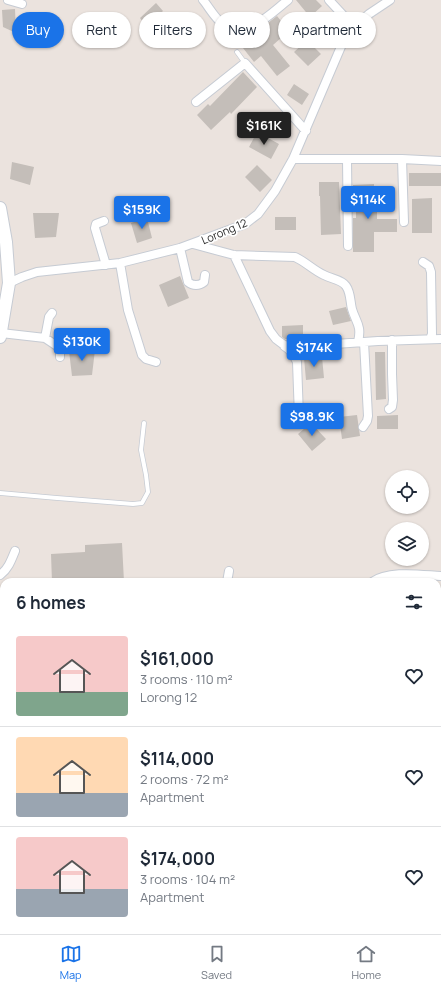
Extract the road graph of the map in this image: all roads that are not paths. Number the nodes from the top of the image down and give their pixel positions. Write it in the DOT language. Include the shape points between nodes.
graph roads {
  1 [pos="8,0"];
  2 [pos="203,0"];
  3 [pos="288,0"];
  4 [pos="329,0"];
  5 [pos="390,0"];
  6 [pos="22,4"];
  7 [pos="340,12"];
  8 [pos="372,12"];
  9 [pos="340,48"];
  10 [pos="237,52"];
  11 [pos="245,63"];
  12 [pos="196,102"];
  13 [pos="306,130"];
  14 [pos="347,159"];
  15 [pos="402,159"];
  16 [pos="293,160"];
  17 [pos="441,161"];
  18 [pos="0,211"];
  19 [pos="104,221"];
  20 [pos="404,222"];
  21 [pos="194,244"];
  22 [pos="348,246"];
  23 [pos="180,248"];
  24 [pos="234,255"];
  25 [pos="423,262"];
  26 [pos="120,263"];
  27 [pos="106,265"];
  28 [pos="205,275"];
  29 [pos="9,283"];
  30 [pos="52,313"];
  31 [pos="0,333"];
  32 [pos="0,337"];
  33 [pos="46,338"];
  34 [pos="430,339"];
  35 [pos="441,339"];
  36 [pos="392,340"];
  37 [pos="361,342"];
  38 [pos="284,345"];
  39 [pos="60,357"];
  40 [pos="156,362"];
  41 [pos="389,409"];
  42 [pos="299,417"];
  43 [pos="144,423"];
  44 [pos="363,427"];
  45 [pos="0,493"];
  46 [pos="15,551"];
  47 [pos="229,571"];
  48 [pos="0,575"];
  49 [pos="441,576"];
  50 [pos="228,578"];
  51 [pos="378,578"];
  1 -- 6 [label="street"];
  2 -- 3 [label="street" via="222,24 240,30 254,26"];
  4 -- 7 [label="street"];
  5 -- 8 [label="street, Lorong 12"];
  9 -- 13 [label="street, Lorong 12"];
  10 -- 11 [label="lane"];
  11 -- 12 [label="street"];
  11 -- 13 [label="street"];
  13 -- 16 [label="street, Lorong 12"];
  14 -- 15 [label="street"];
  14 -- 16 [label="street"];
  14 -- 22 [label="street"];
  15 -- 17 [label="street"];
  15 -- 20 [label="street"];
  16 -- 21 [label="street, Lorong 12" via="258,214 245,224"];
  18 -- 29 [label="main road" via="6,242"];
  19 -- 27 [label="street" via="96,224 95,228"];
  21 -- 23 [label="street, Lorong 12"];
  21 -- 24 [label="street"];
  23 -- 26 [label="street, Lorong 12"];
  23 -- 28 [label="street" via="188,282 193,285 200,284 204,282"];
  24 -- 37 [label="street" via="295,257 346,285"];
  24 -- 38 [label="street" via="270,331"];
  25 -- 34 [label="street" via="429,266 431,272"];
  26 -- 27 [label="street, Lorong 12"];
  26 -- 40 [label="street" via="128,310 142,355"];
  27 -- 29 [label="street, Lorong 12" via="43,271"];
  29 -- 31 [label="main road"];
  30 -- 33 [label="street"];
  31 -- 32 [label="main road"];
  31 -- 33 [label="street"];
  33 -- 39 [label="street" via="60,348"];
  34 -- 35 [label="street"];
  34 -- 36 [label="street"];
  36 -- 37 [label="street"];
  36 -- 41 [label="street" via="393,400"];
  37 -- 38 [label="street"];
  37 -- 44 [label="street" via="368,416"];
  38 -- 42 [label="street" via="295,356 297,362"];
  43 -- 45 [label="lane" via="141,450 148,492 142,502 133,504"];
  46 -- 48 [label="street"];
  47 -- 50 [label="street"];
  49 -- 51 [label="street" via="394,574"];
}
